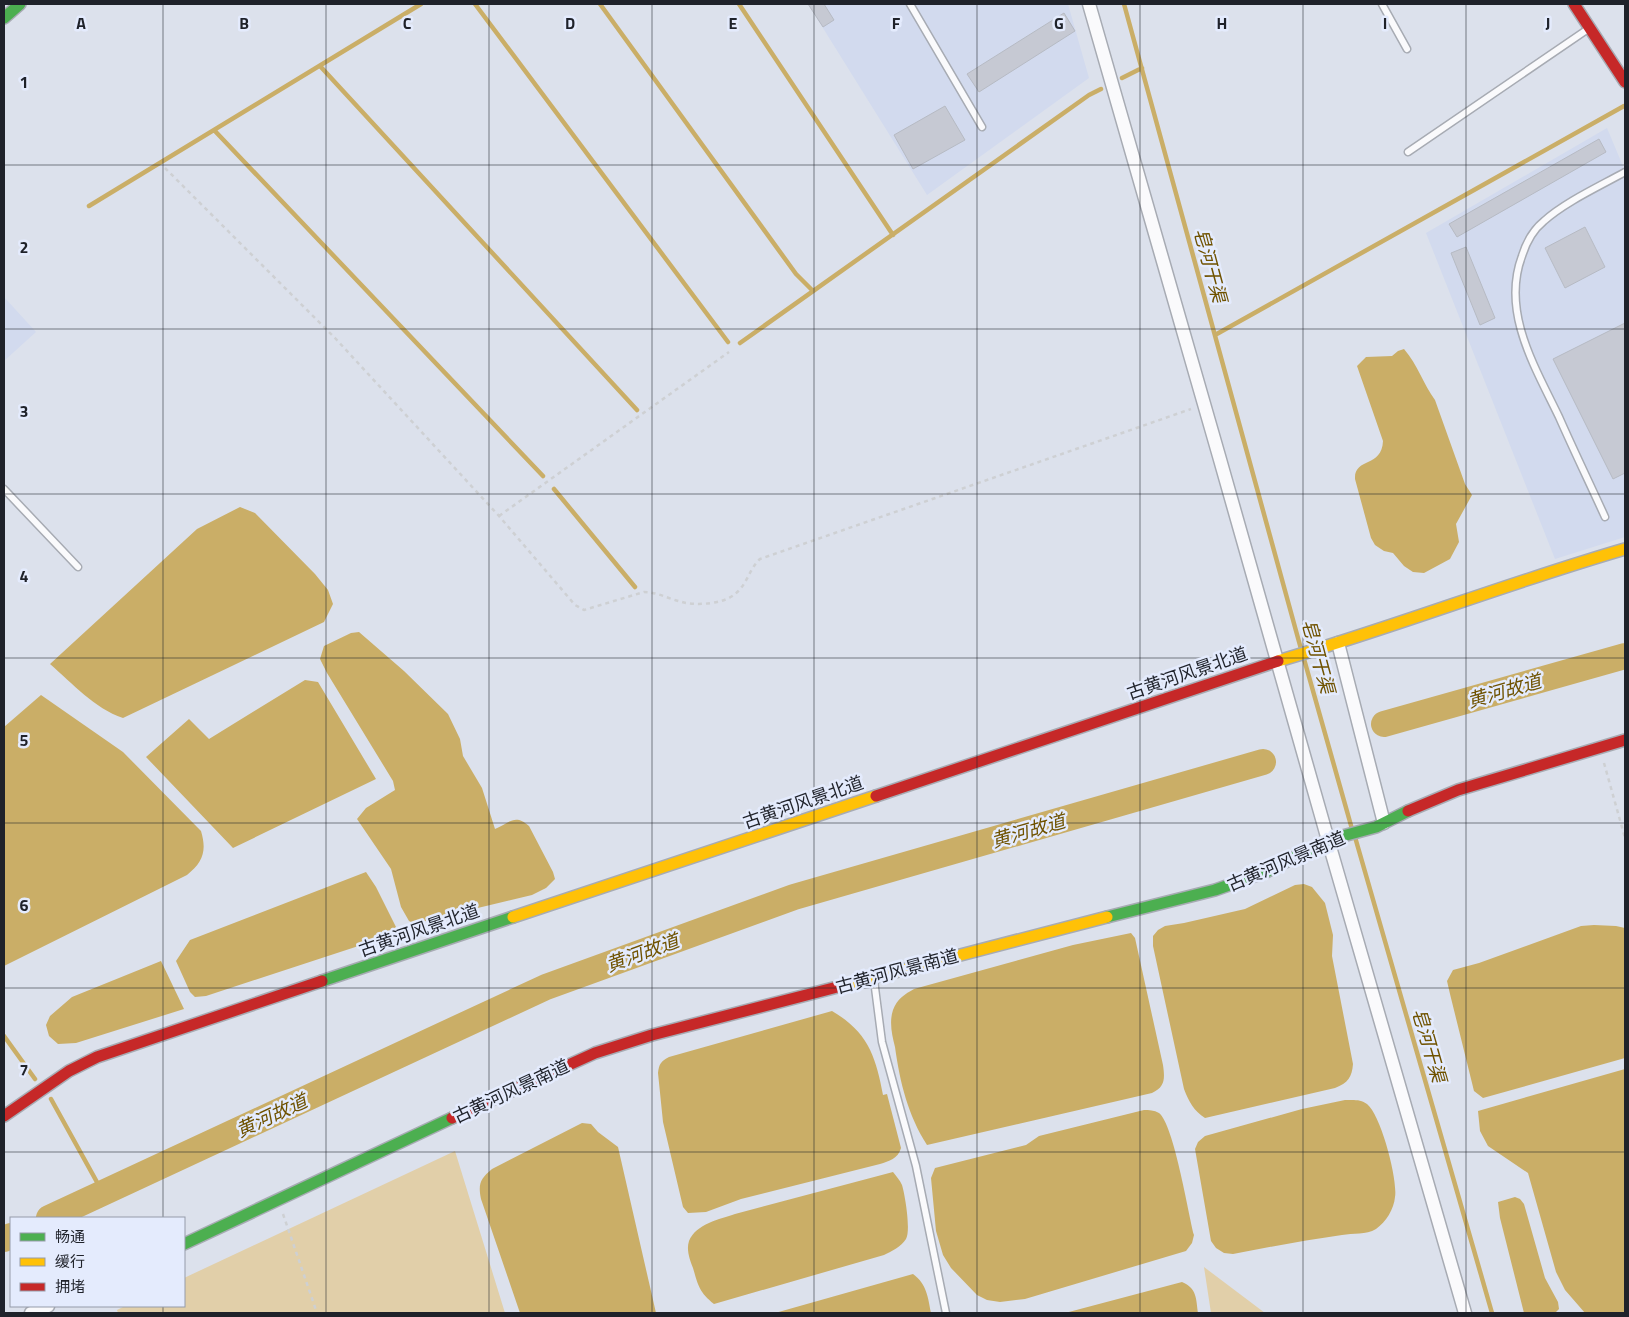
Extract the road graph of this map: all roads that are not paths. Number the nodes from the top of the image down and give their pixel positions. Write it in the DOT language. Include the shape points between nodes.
graph roads {
  1 [pos="20,4"];
  2 [pos="910,4"];
  3 [pos="1089,4"];
  4 [pos="1382,4"];
  5 [pos="1574,4"];
  6 [pos="4,18"];
  7 [pos="1590,27"];
  8 [pos="1406,49"];
  9 [pos="1625,82"];
  10 [pos="982,127"];
  11 [pos="1408,152"];
  12 [pos="1625,172"];
  13 [pos="4,489"];
  14 [pos="1605,517"];
  15 [pos="1625,548"];
  16 [pos="78,568"];
  17 [pos="1333,645"];
  18 [pos="1282,660"];
  19 [pos="1625,740"];
  20 [pos="1384,823"];
  21 [pos="1328,840"];
  22 [pos="874,977"];
  23 [pos="4,1116"];
  24 [pos="185,1244"];
  25 [pos="46,1307"];
  26 [pos="31,1313"];
  27 [pos="946,1313"];
  28 [pos="1465,1313"];
  1 -- 6 [label="street"];
  2 -- 10 [label="lane"];
  3 -- 18 [label="street" via="1204,405"];
  4 -- 8 [label="lane"];
  5 -- 7 [label="street"];
  7 -- 9 [label="street"];
  7 -- 11 [label="lane"];
  12 -- 14 [label="lane" via="1543,221 1526,243 1514,293 1527,349"];
  13 -- 16 [label="lane"];
  15 -- 17 [label="street, 古黄河风景北道"];
  17 -- 18 [label="street, 古黄河风景北道"];
  17 -- 20 [label="street"];
  18 -- 21 [label="street"];
  18 -- 23 [label="street, 古黄河风景北道" via="97,1057 69,1071"];
  19 -- 20 [label="street, 古黄河风景南道" via="1458,790"];
  20 -- 21 [label="street, 古黄河风景南道"];
  21 -- 22 [label="street, 古黄河风景南道" via="1266,872 1215,890"];
  21 -- 28 [label="street"];
  22 -- 24 [label="street, 古黄河风景南道" via="595,1053"];
  22 -- 27 [label="lane" via="882,1042 916,1166"];
  25 -- 26 [label="street"];
}
